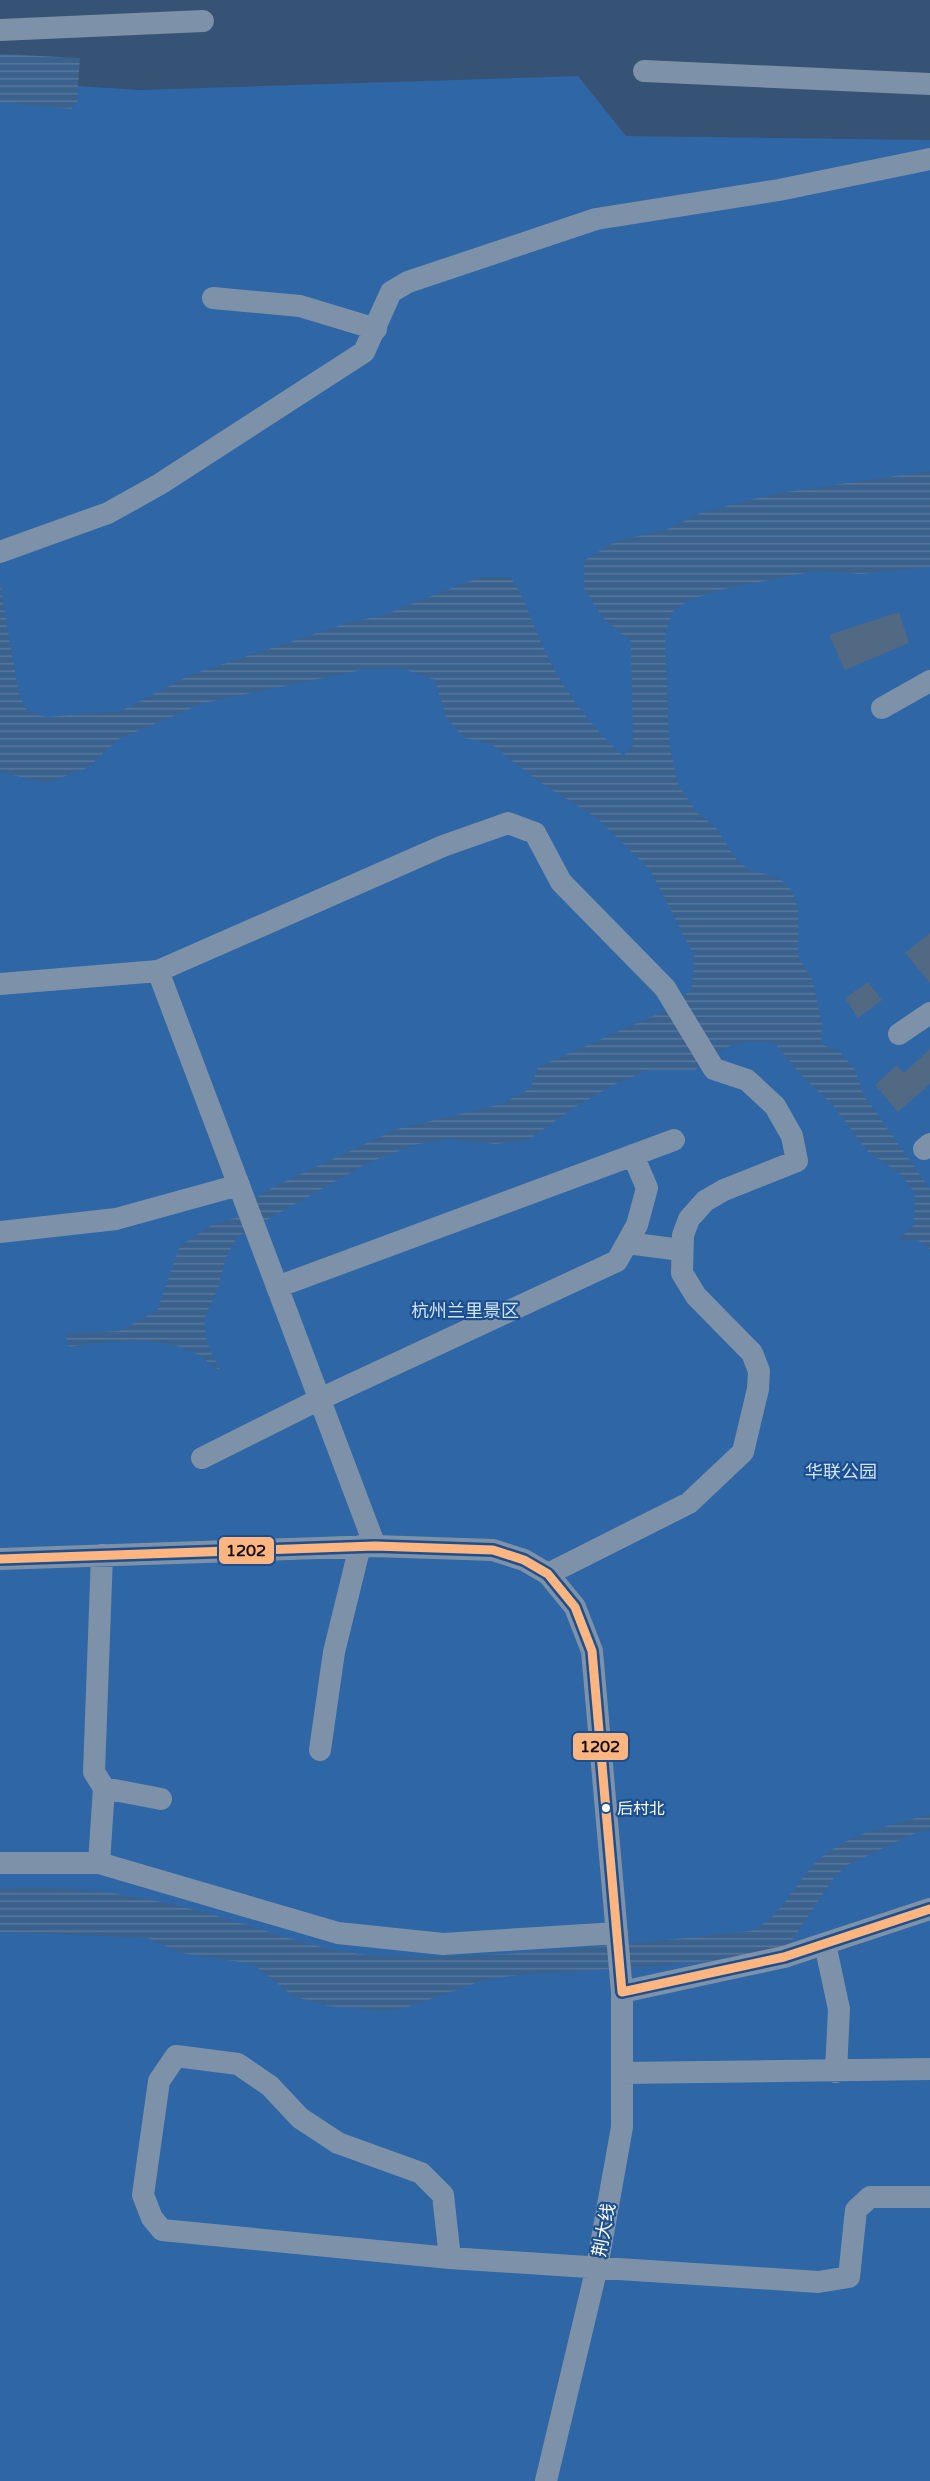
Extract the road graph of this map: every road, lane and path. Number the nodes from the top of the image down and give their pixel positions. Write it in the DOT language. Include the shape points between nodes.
graph roads {
  1 [pos="203,21"];
  2 [pos="0,30"];
  3 [pos="644,71"];
  4 [pos="930,84"];
  5 [pos="930,159"];
  6 [pos="213,298"];
  7 [pos="376,329"];
  8 [pos="0,552"];
  9 [pos="930,681"];
  10 [pos="882,708"];
  11 [pos="158,971"];
  12 [pos="0,984"];
  13 [pos="930,1013"];
  14 [pos="899,1034"];
  15 [pos="674,1140"];
  16 [pos="633,1155"];
  17 [pos="239,1185"];
  18 [pos="0,1232"];
  19 [pos="627,1243"];
  20 [pos="681,1250"];
  21 [pos="277,1287"];
  22 [pos="320,1399"];
  23 [pos="202,1458"];
  24 [pos="368,1546"];
  25 [pos="102,1555"];
  26 [pos="0,1559"];
  27 [pos="548,1574"];
  28 [pos="320,1750"];
  29 [pos="104,1788"];
  30 [pos="161,1799"];
  31 [pos="0,1863"];
  32 [pos="99,1863"];
  33 [pos="930,1909"];
  34 [pos="617,1933"];
  35 [pos="825,1944"];
  36 [pos="621,1983"];
  37 [pos="930,2069"];
  38 [pos="836,2072"];
  39 [pos="622,2073"];
  40 [pos="930,2197"];
  41 [pos="450,2258"];
  42 [pos="597,2267"];
  43 [pos="546,2481"];
  1 -- 2 [label="street"];
  3 -- 4 [label="street"];
  5 -- 7 [label="street" via="779,190 596,219 408,282 391,292"];
  6 -- 7 [label="street" via="300,306"];
  7 -- 8 [label="street" via="364,352 160,484 108,513"];
  9 -- 10 [label="street"];
  11 -- 12 [label="street"];
  11 -- 17 [label="street"];
  11 -- 20 [label="street" via="443,846 508,823 535,833 561,882 665,988 714,1069 747,1080 775,1106 792,1136 797,1161 705,1201 689,1219"];
  13 -- 14 [label="street"];
  15 -- 16 [label="street"];
  16 -- 19 [label="street" via="647,1188 637,1225"];
  16 -- 21 [label="street"];
  17 -- 18 [label="street" via="116,1220"];
  17 -- 21 [label="street"];
  19 -- 20 [label="street"];
  19 -- 22 [label="street" via="617,1261"];
  20 -- 27 [label="street" via="682,1273 696,1296 752,1353 759,1371 743,1452 689,1503"];
  21 -- 22 [label="street"];
  22 -- 23 [label="street"];
  22 -- 24 [label="street"];
  24 -- 25 [label="street"];
  24 -- 27 [label="street" via="493,1550 524,1560"];
  24 -- 28 [label="street" via="334,1652"];
  25 -- 26 [label="street"];
  25 -- 29 [label="street" via="94,1772"];
  27 -- 34 [label="street, 荆大线" via="575,1606 592,1652"];
  29 -- 30 [label="street"];
  29 -- 32 [label="street"];
  31 -- 32 [label="street"];
  32 -- 34 [label="street" via="338,1933 443,1944"];
  33 -- 35 [label="street"];
  34 -- 36 [label="street, 荆大线"];
  35 -- 36 [label="street" via="784,1957"];
  35 -- 38 [label="street" via="839,2009"];
  36 -- 39 [label="street, 荆大线"];
  37 -- 38 [label="street"];
  38 -- 39 [label="street"];
  39 -- 42 [label="street, 荆大线" via="622,2127"];
  40 -- 42 [label="street" via="870,2198 856,2210 849,2277 818,2282"];
  41 -- 41 [label="street" via="162,2230 152,2218 143,2195 159,2081 169,2063 176,2056 238,2064 270,2086 300,2118 338,2143 421,2173 443,2195"];
  41 -- 42 [label="street"];
  42 -- 43 [label="street, 荆大线"];
}
